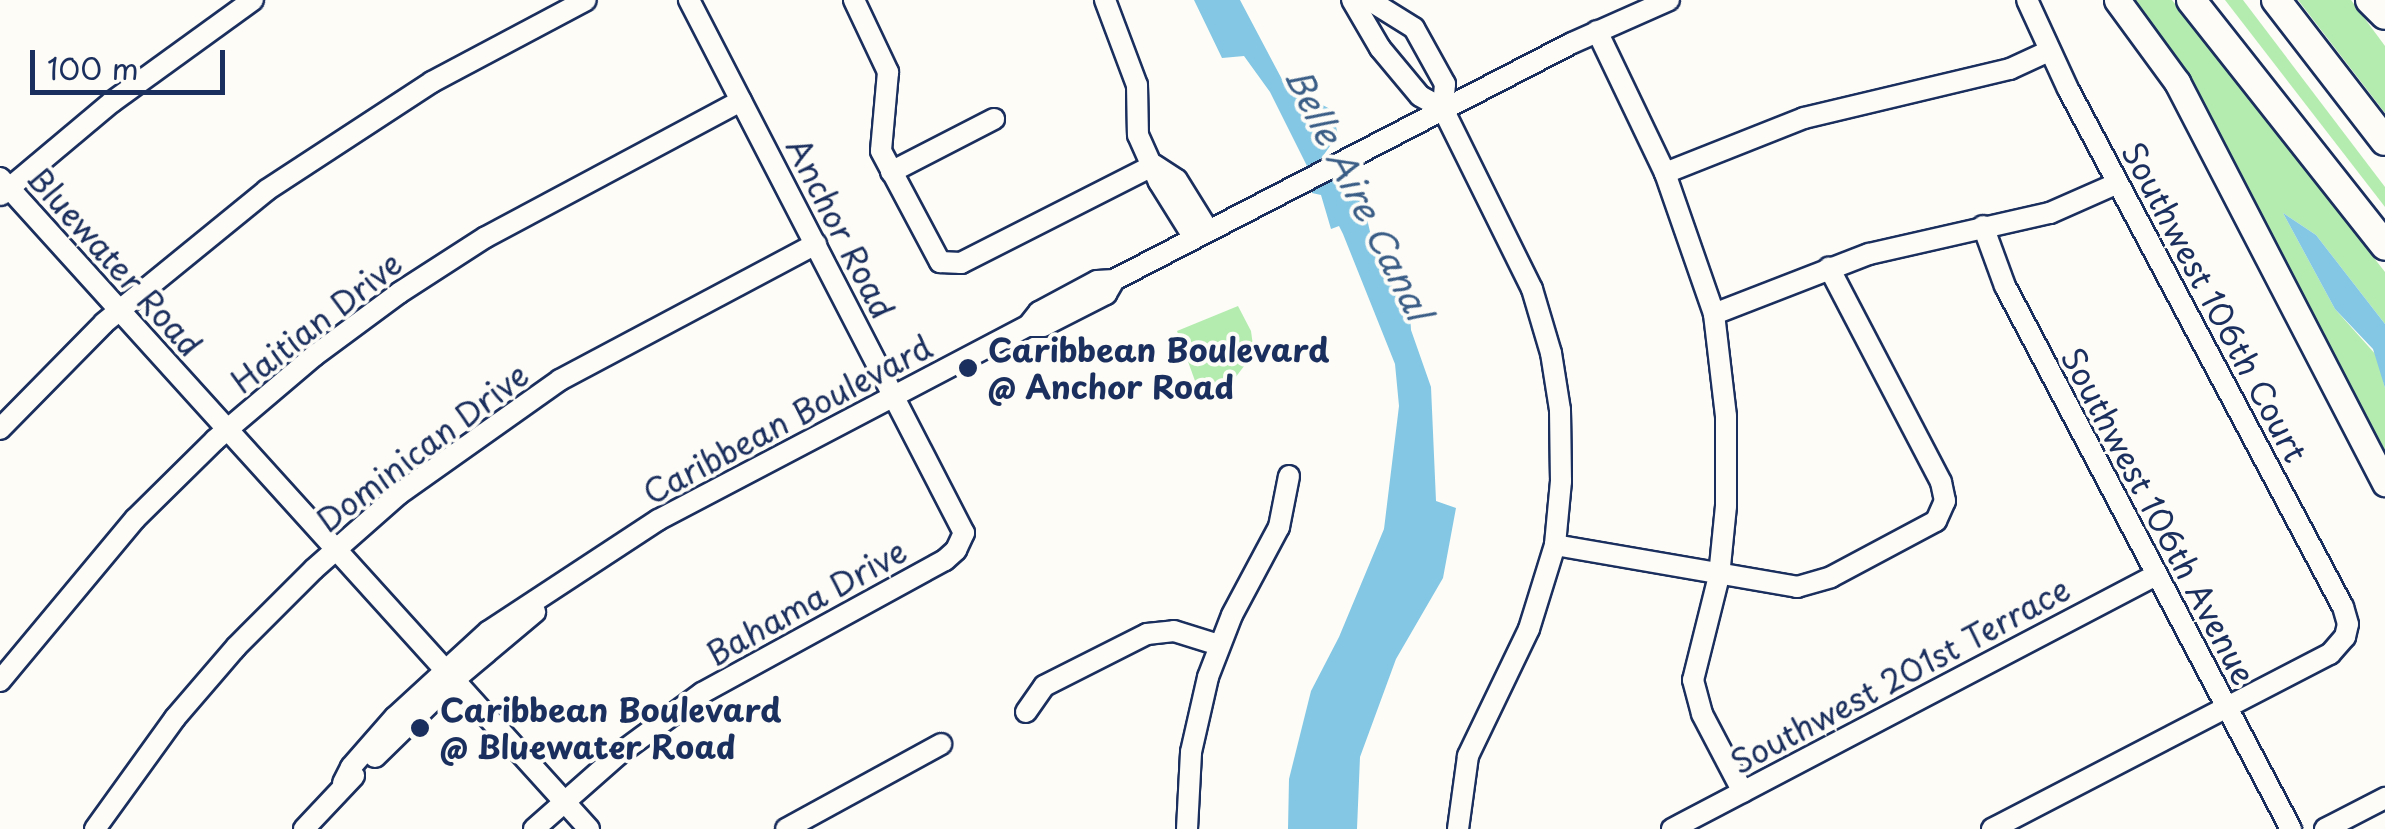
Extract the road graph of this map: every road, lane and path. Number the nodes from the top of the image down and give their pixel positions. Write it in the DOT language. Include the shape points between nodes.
graph roads {
  1 [pos="254,0"];
  2 [pos="586,0"];
  3 [pos="689,0"];
  4 [pos="854,0"];
  5 [pos="1105,0"];
  6 [pos="1352,0"];
  7 [pos="1369,0"];
  8 [pos="1669,0"];
  9 [pos="2027,0"];
  10 [pos="2118,0"];
  11 [pos="2191,0"];
  12 [pos="2277,0"];
  13 [pos="1597,31"];
  14 [pos="2050,51"];
  15 [pos="1430,55"];
  16 [pos="1404,73"];
  17 [pos="742,101"];
  18 [pos="1442,109"];
  19 [pos="994,119"];
  20 [pos="2385,142"];
  21 [pos="1154,165"];
  22 [pos="891,172"];
  23 [pos="1665,173"];
  24 [pos="2118,182"];
  25 [pos="3,188"];
  26 [pos="1982,226"];
  27 [pos="1201,234"];
  28 [pos="816,244"];
  29 [pos="2385,246"];
  30 [pos="1829,268"];
  31 [pos="119,310"];
  32 [pos="1714,314"];
  33 [pos="894,395"];
  34 [pos="0,429"];
  35 [pos="227,430"];
  36 [pos="1289,476"];
  37 [pos="2385,483"];
  38 [pos="962,538"];
  39 [pos="1555,545"];
  40 [pos="336,548"];
  41 [pos="2156,575"];
  42 [pos="1719,576"];
  43 [pos="1220,645"];
  44 [pos="449,675"];
  45 [pos="0,681"];
  46 [pos="2225,708"];
  47 [pos="1026,712"];
  48 [pos="941,744"];
  49 [pos="1743,792"];
  50 [pos="2385,798"];
  51 [pos="564,801"];
  52 [pos="94,829"];
  53 [pos="304,829"];
  54 [pos="534,829"];
  55 [pos="589,829"];
  56 [pos="786,829"];
  57 [pos="1187,829"];
  58 [pos="1458,829"];
  59 [pos="1672,829"];
  60 [pos="1992,829"];
  61 [pos="2291,829"];
  62 [pos="2325,829"];
  1 -- 25 [label="street"];
  2 -- 31 [label="street" via="331,144"];
  3 -- 17 [label="street, Anchor Road"];
  4 -- 22 [label="street" via="888,72 879,143"];
  5 -- 21 [label="street" via="1135,76 1136,128"];
  6 -- 16 [label="street" via="1380,48"];
  7 -- 15 [label="street" via="1414,28"];
  8 -- 13 [label="street, Caribbean Boulevard"];
  9 -- 14 [label="street, Southwest 106th Court"];
  10 -- 37 [label="main road" via="2176,82"];
  11 -- 29 [label="highway"];
  12 -- 20 [label="highway"];
  13 -- 18 [label="street, Caribbean Boulevard"];
  13 -- 23 [label="street"];
  14 -- 23 [label="street" via="2003,70 1804,118"];
  14 -- 24 [label="street, Southwest 106th Court"];
  15 -- 16 [label="street"];
  15 -- 18 [label="street" via="1444,84"];
  16 -- 18 [label="street" via="1420,96"];
  17 -- 28 [label="street, Anchor Road"];
  17 -- 35 [label="street, Haitian Drive" via="557,196 434,269"];
  18 -- 27 [label="street, Caribbean Boulevard"];
  18 -- 39 [label="street" via="1528,278 1551,353 1562,447"];
  19 -- 22 [label="street"];
  21 -- 22 [label="street" via="966,261 946,264 933,253"];
  21 -- 27 [label="street"];
  23 -- 32 [label="street"];
  24 -- 26 [label="street" via="2063,209"];
  24 -- 46 [label="street, Southwest 106th Court" via="2343,607 2347,632 2330,654"];
  25 -- 31 [label="street, Bluewater Road"];
  26 -- 30 [label="street"];
  26 -- 41 [label="street, Southwest 106th Avenue" via="2005,286"];
  27 -- 33 [label="street, Caribbean Boulevard" via="1053,304 1028,326"];
  28 -- 33 [label="street, Anchor Road"];
  28 -- 40 [label="street, Dominican Drive" via="527,401"];
  30 -- 32 [label="street"];
  30 -- 42 [label="street" via="1941,482 1942,511 1927,528 1816,584 1788,587"];
  31 -- 34 [label="street"];
  31 -- 35 [label="street, Bluewater Road"];
  32 -- 42 [label="street" via="1726,416"];
  33 -- 38 [label="street, Anchor Road" via="963,526"];
  33 -- 44 [label="street, Caribbean Boulevard" via="700,496 578,572"];
  35 -- 40 [label="street, Bluewater Road"];
  35 -- 45 [label="street, Haitian Drive" via="122,532"];
  36 -- 43 [label="street" via="1279,527"];
  38 -- 51 [label="street, Bahama Drive" via="945,560 702,693"];
  39 -- 42 [label="street"];
  39 -- 58 [label="street" via="1518,656 1474,739"];
  40 -- 44 [label="street, Bluewater Road"];
  40 -- 52 [label="street, Dominican Drive" via="194,694"];
  41 -- 46 [label="street, Southwest 106th Avenue"];
  41 -- 49 [label="street, Southwest 201st Terrace"];
  42 -- 49 [label="street" via="1694,660 1694,689"];
  43 -- 47 [label="street" via="1174,632 1148,634 1044,686"];
  43 -- 57 [label="street" via="1194,736"];
  44 -- 51 [label="street, Bluewater Road"];
  44 -- 53 [label="street, Caribbean Boulevard"];
  46 -- 60 [label="street"];
  46 -- 61 [label="street, Southwest 106th Avenue"];
  48 -- 56 [label="street"];
  49 -- 59 [label="street, Southwest 201st Terrace"];
  50 -- 62 [label="street"];
  51 -- 54 [label="street, Bahama Drive"];
  51 -- 55 [label="street, Bluewater Road"];
}
